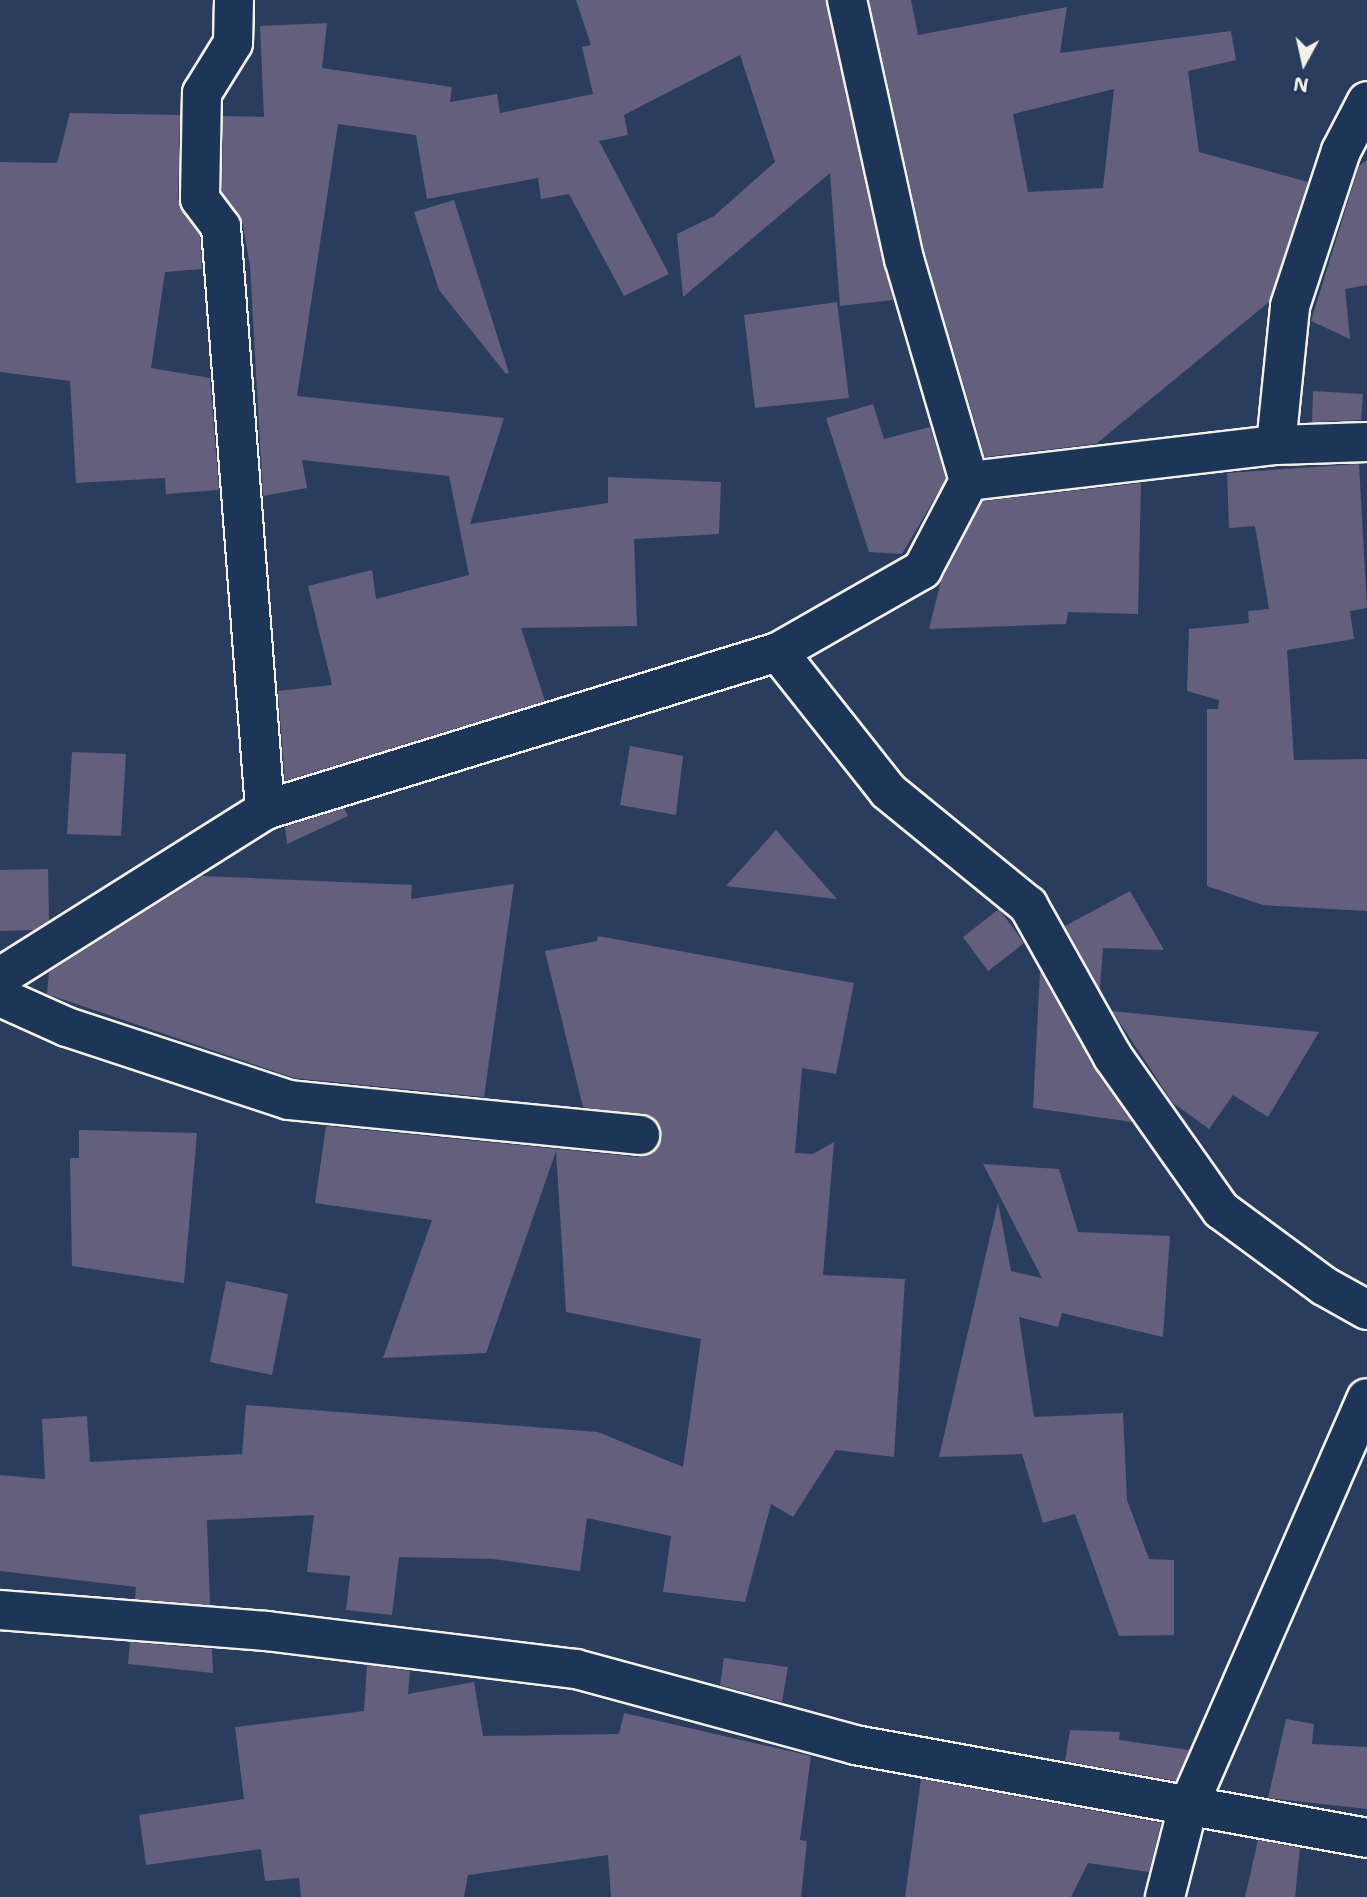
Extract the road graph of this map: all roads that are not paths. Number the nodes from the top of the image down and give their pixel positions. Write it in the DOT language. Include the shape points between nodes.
graph roads {
  1 [pos="234,0"];
  2 [pos="847,0"];
  3 [pos="1367,101"];
  4 [pos="1367,442"];
  5 [pos="1276,445"];
  6 [pos="969,481"];
  7 [pos="778,652"];
  8 [pos="264,810"];
  9 [pos="0,977"];
  10 [pos="0,997"];
  11 [pos="640,1135"];
  12 [pos="1367,1310"];
  13 [pos="1367,1398"];
  14 [pos="0,1610"];
  15 [pos="1188,1807"];
  16 [pos="1367,1838"];
  17 [pos="1165,1897"];
  1 -- 8 [label="street" via="233,43 202,93 201,199 221,227"];
  2 -- 6 [label="street" via="905,259"];
  3 -- 5 [label="street" via="1341,151 1290,306"];
  4 -- 5 [label="street"];
  5 -- 6 [label="street"];
  6 -- 7 [label="street" via="922,569"];
  7 -- 8 [label="street"];
  7 -- 12 [label="street" via="888,791 1028,905 1113,1057 1221,1210 1324,1286"];
  8 -- 9 [label="street"];
  10 -- 11 [label="street" via="67,1027 289,1100"];
  13 -- 15 [label="street"];
  14 -- 15 [label="street" via="266,1631 576,1668 855,1745"];
  15 -- 16 [label="street"];
  15 -- 17 [label="street"];
}
